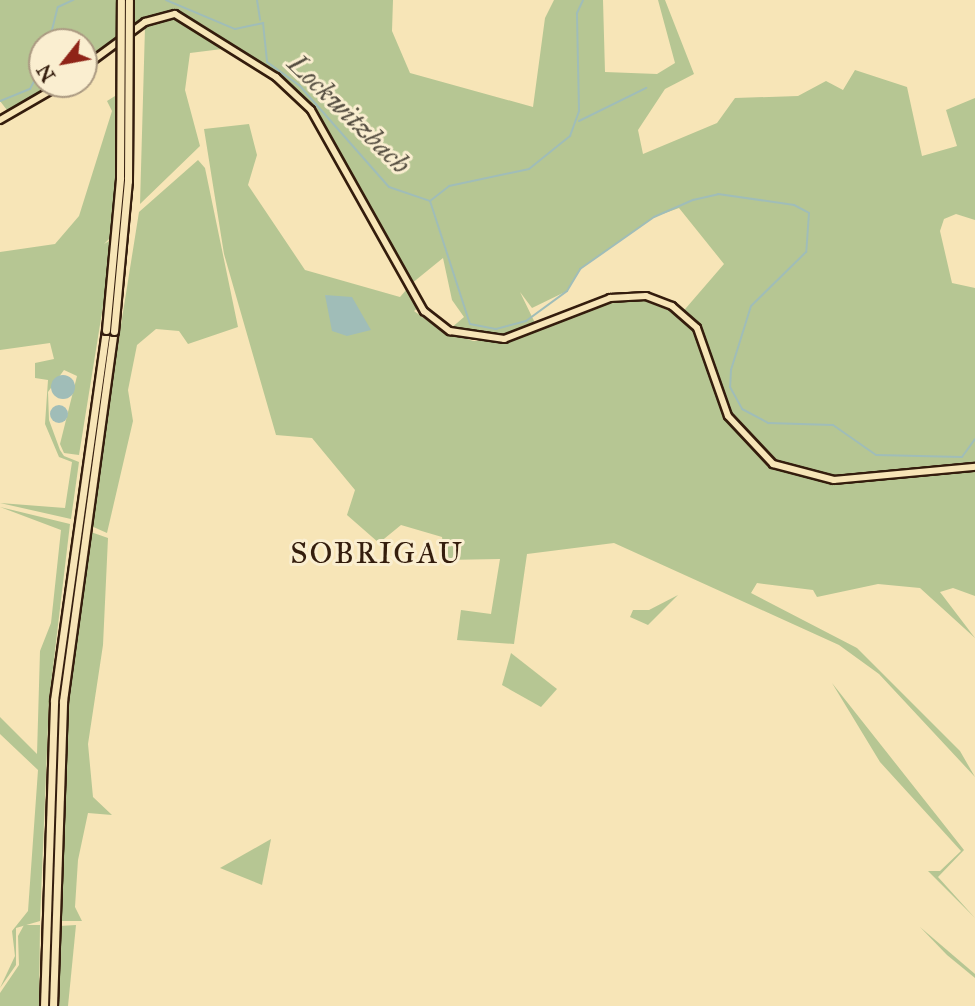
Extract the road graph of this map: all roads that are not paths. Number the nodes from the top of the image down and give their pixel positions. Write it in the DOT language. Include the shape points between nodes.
graph roads {
  1 [pos="121,0"];
  2 [pos="130,0"];
  3 [pos="98,57"];
  4 [pos="38,98"];
  5 [pos="0,120"];
  6 [pos="110,330"];
  7 [pos="975,467"];
  8 [pos="44,1006"];
  9 [pos="52,1006"];
  1 -- 6 [label="highway, bridge" via="120,178"];
  2 -- 6 [label="highway, bridge" via="128,181"];
  3 -- 7 [label="main road" via="145,22 175,14 276,77 311,110 424,311 450,331 504,339 610,298 646,296 672,306 697,328 728,416 774,464 834,480"];
  4 -- 5 [label="main road"];
  6 -- 8 [label="highway" via="55,688"];
  6 -- 9 [label="highway" via="63,701"];
}
